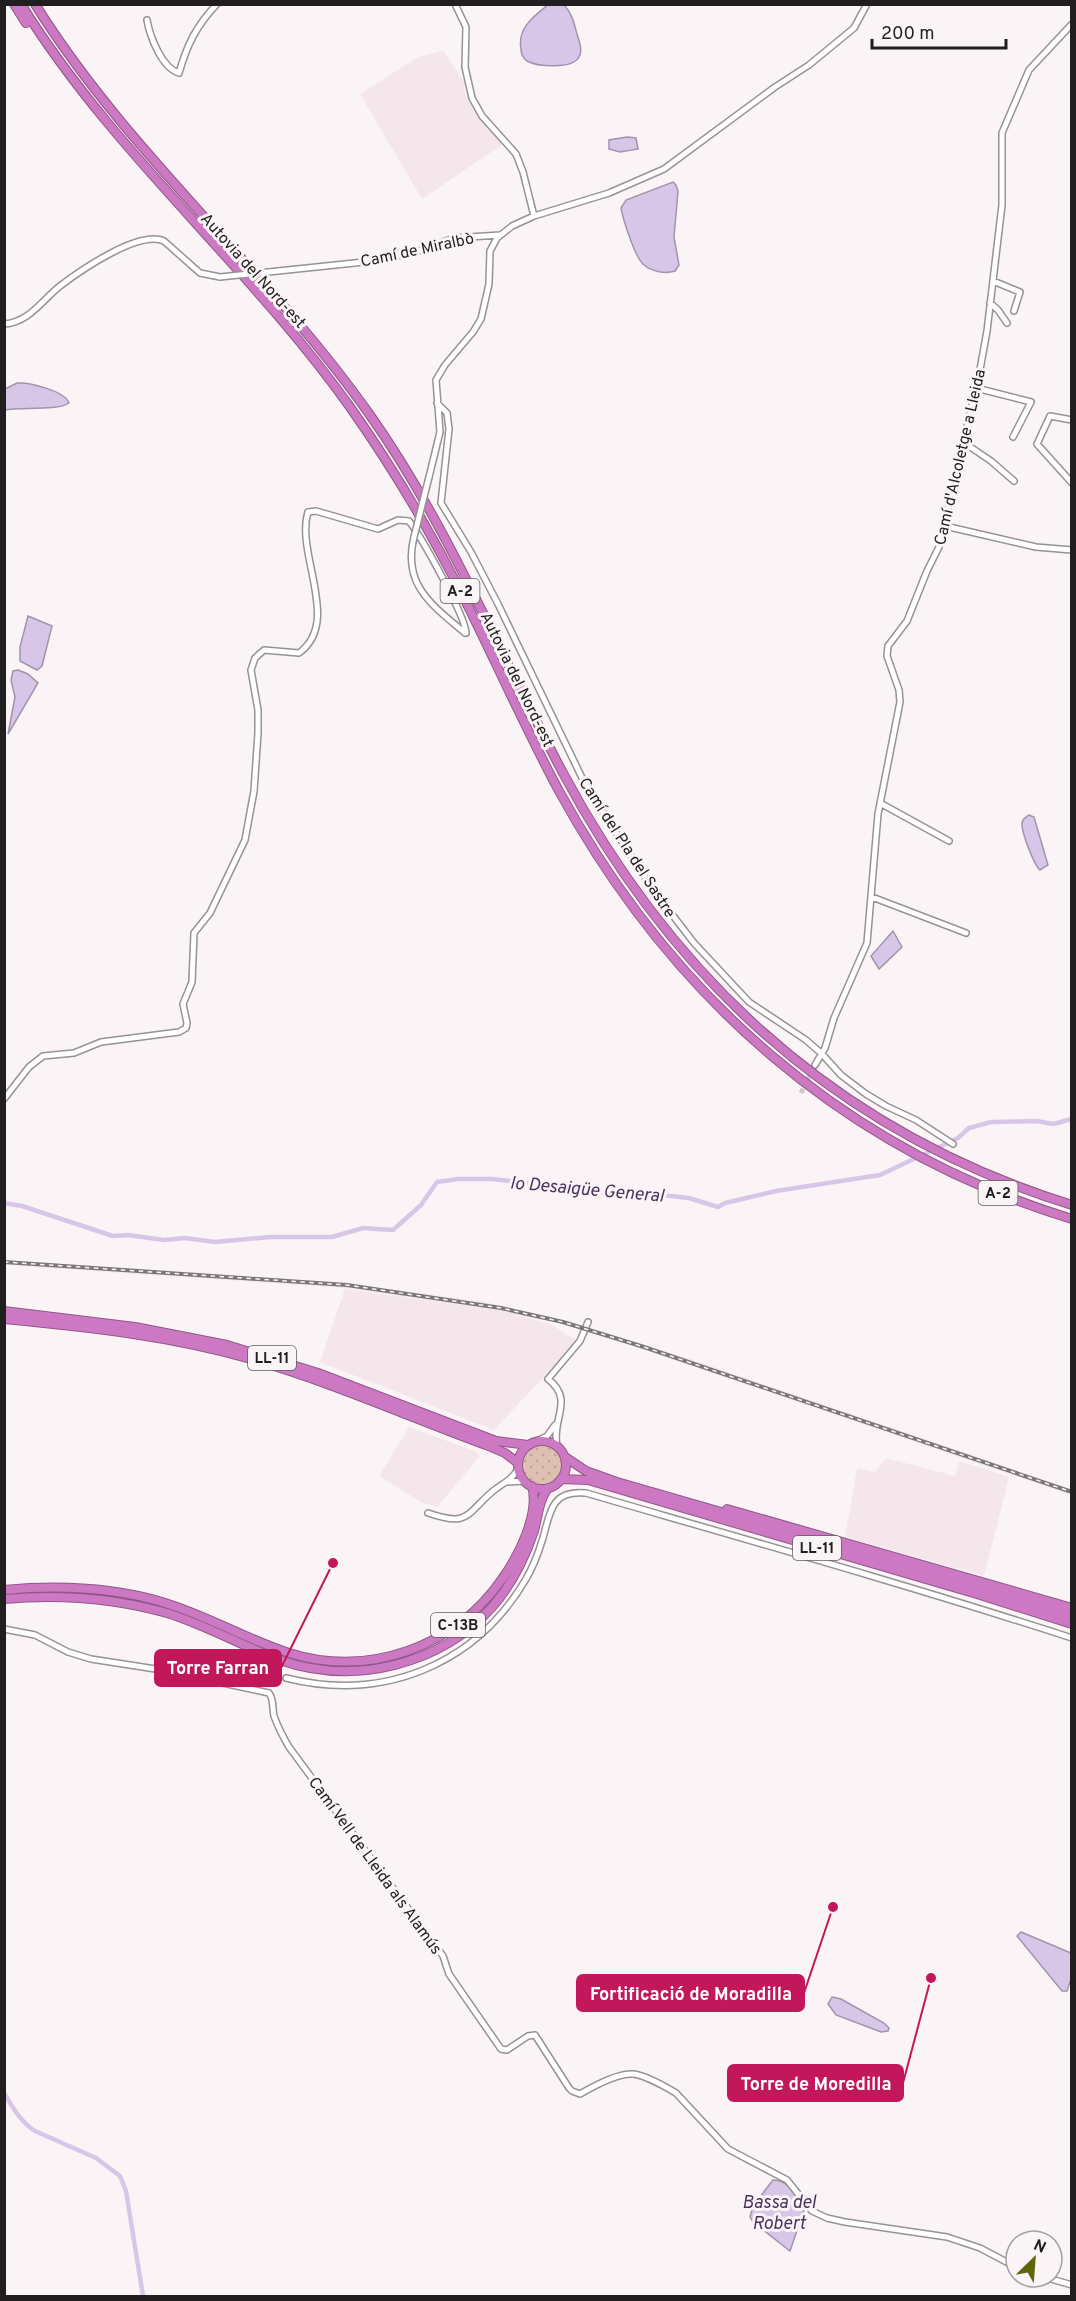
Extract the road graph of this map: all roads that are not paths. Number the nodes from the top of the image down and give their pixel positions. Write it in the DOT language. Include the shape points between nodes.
graph roads {
  1 [pos="14,4"];
  2 [pos="21,4"];
  3 [pos="35,4"];
  4 [pos="41,4"];
  5 [pos="217,4"];
  6 [pos="455,4"];
  7 [pos="867,4"];
  8 [pos="147,20"];
  9 [pos="1071,24"];
  10 [pos="76,64"];
  11 [pos="170,196"];
  12 [pos="534,216"];
  13 [pos="500,235"];
  14 [pos="993,281"];
  15 [pos="990,303"];
  16 [pos="1014,311"];
  17 [pos="1007,322"];
  18 [pos="4,324"];
  19 [pos="976,388"];
  20 [pos="437,403"];
  21 [pos="1071,420"];
  22 [pos="1013,437"];
  23 [pos="963,442"];
  24 [pos="1014,481"];
  25 [pos="1071,483"];
  26 [pos="945,526"];
  27 [pos="1071,550"];
  28 [pos="880,803"];
  29 [pos="949,841"];
  30 [pos="872,897"];
  31 [pos="966,933"];
  32 [pos="822,1054"];
  33 [pos="815,1065"];
  34 [pos="4,1099"];
  35 [pos="950,1142"];
  36 [pos="1071,1206"];
  37 [pos="1071,1219"];
  38 [pos="4,1311"];
  39 [pos="4,1319"];
  40 [pos="588,1322"];
  41 [pos="556,1424"];
  42 [pos="537,1441"];
  43 [pos="528,1445"];
  44 [pos="557,1446"];
  45 [pos="565,1457"];
  46 [pos="518,1466"];
  47 [pos="561,1479"];
  48 [pos="524,1481"];
  49 [pos="508,1482"];
  50 [pos="627,1485"];
  51 [pos="532,1486"];
  52 [pos="548,1488"];
  53 [pos="428,1513"];
  54 [pos="4,1590"];
  55 [pos="4,1599"];
  56 [pos="1071,1608"];
  57 [pos="1071,1616"];
  58 [pos="1071,1624"];
  59 [pos="4,1629"];
  60 [pos="1071,1638"];
  61 [pos="286,1678"];
  62 [pos="1004,2261"];
  1 -- 11 [label="highway" via="102,123 156,186"];
  2 -- 11 [label="highway, Autovia del Nord-est / A-2" via="74,84"];
  3 -- 10 [label="highway, Autovia del Nord-est / A-2"];
  4 -- 10 [label="highway"];
  5 -- 8 [label="street" via="198,29 177,74 155,47"];
  6 -- 12 [label="street" via="466,27 465,67 473,101 516,154"];
  7 -- 12 [label="street, Camí de Miralbò" via="854,28 806,68 664,169 609,193"];
  9 -- 14 [label="street, Camí d'Alcoletge a Lleida" via="1029,70 1003,129 1002,205"];
  10 -- 36 [label="highway, Autovia del Nord-est / A-2" via="153,159 290,311 372,418 454,553 574,792 625,876 709,981 783,1050 846,1098 941,1154"];
  11 -- 37 [label="highway, Autovia del Nord-est / A-2" via="308,352 389,465 448,568 562,797 609,874 657,940 718,1007 774,1059 853,1117 927,1160 1000,1194"];
  12 -- 13 [label="street, Camí de Miralbò"];
  13 -- 18 [label="street, Camí de Miralbò, bridge" via="454,238 413,253 364,262 220,277 201,273 164,241 147,239 102,259 62,285 21,321"];
  13 -- 20 [label="street" via="490,251 489,284 481,319 438,374"];
  14 -- 15 [label="street, Camí d'Alcoletge a Lleida"];
  14 -- 16 [label="street" via="1020,292"];
  15 -- 17 [label="street"];
  15 -- 19 [label="street, Camí d'Alcoletge a Lleida"];
  19 -- 22 [label="street" via="1031,402"];
  19 -- 23 [label="street, Camí d'Alcoletge a Lleida"];
  20 -- 32 [label="street, Camí del Pla del Sastre" via="447,413 450,429 441,503 485,579 603,814 659,899 704,954 749,1002"];
  20 -- 34 [label="street, bridge" via="440,432 429,477 414,537 410,556 415,582 425,596 466,633 456,604 409,521 398,520 378,529 311,510 307,513 317,628 299,653 266,649 252,664 258,733 247,833 210,913 194,933 192,982 183,1004 186,1028 43,1056"];
  21 -- 25 [label="street" via="1050,416 1037,444"];
  23 -- 24 [label="street"];
  23 -- 26 [label="street, Camí d'Alcoletge a Lleida"];
  26 -- 27 [label="street" via="1036,547"];
  26 -- 28 [label="street, Camí d'Alcoletge a Lleida" via="911,612 888,646 887,656 900,702"];
  28 -- 29 [label="street"];
  28 -- 30 [label="street, Camí d'Alcoletge a Lleida"];
  30 -- 31 [label="street"];
  30 -- 32 [label="street, Camí d'Alcoletge a Lleida" via="867,944"];
  32 -- 33 [label="street, Camí d'Alcoletge a Lleida"];
  32 -- 35 [label="street, Camí del Pla del Sastre" via="866,1094"];
  38 -- 43 [label="highway, LL-11" via="114,1323 227,1345 318,1373 496,1441"];
  39 -- 46 [label="highway, LL-11" via="153,1337 251,1359 486,1445"];
  40 -- 41 [label="street" via="580,1341 548,1379 561,1396"];
  41 -- 42 [label="street"];
  41 -- 44 [label="street"];
  42 -- 43 [label="highway"];
  42 -- 44 [label="highway"];
  43 -- 46 [label="highway"];
  44 -- 45 [label="highway, LL-11"];
  45 -- 47 [label="highway"];
  45 -- 50 [label="highway, LL-11" via="586,1471"];
  46 -- 48 [label="highway"];
  46 -- 49 [label="street"];
  47 -- 52 [label="highway"];
  47 -- 58 [label="highway, LL-11" via="584,1479"];
  48 -- 49 [label="street"];
  48 -- 51 [label="highway"];
  49 -- 53 [label="street" via="461,1519"];
  50 -- 56 [label="highway" via="640,1485 772,1521"];
  50 -- 57 [label="highway, LL-11"];
  51 -- 52 [label="highway"];
  51 -- 54 [label="highway, C-13B" via="533,1509 523,1541 506,1575 489,1596 444,1635 416,1649 384,1658 350,1662 302,1657 183,1608 130,1595 74,1588"];
  52 -- 55 [label="highway, C-13B" via="541,1498 525,1554 493,1605 442,1646 387,1667 354,1671 305,1667 173,1615 118,1602 52,1596"];
  59 -- 62 [label="street, Camí Vell de Lleida als Alamús" via="35,1635 91,1659 269,1692 278,1726 294,1754 443,1956 450,1974 501,2049 507,2050 528,2036 536,2036 569,2088 580,2094 634,2074 666,2087 732,2153 787,2180 812,2211 837,2220 947,2237"];
  60 -- 61 [label="street" via="586,1493 574,1493 560,1498 552,1508 535,1560 512,1600 498,1618 460,1650 411,1676 371,1685 319,1685"];
}
